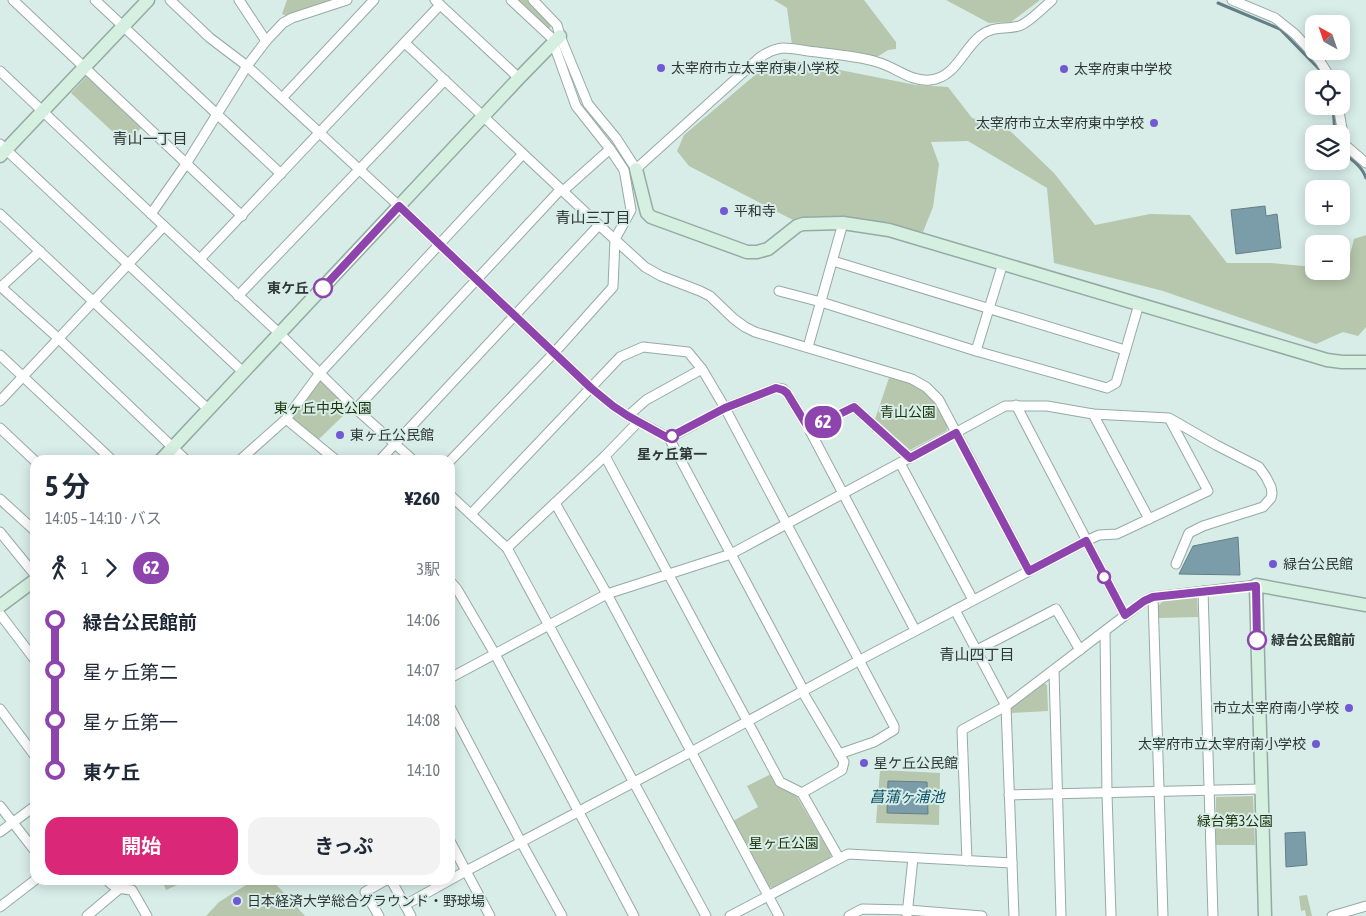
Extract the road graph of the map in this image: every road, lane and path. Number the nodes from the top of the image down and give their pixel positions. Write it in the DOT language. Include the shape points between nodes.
graph roads {
  1 [pos="12,0"];
  2 [pos="96,0"];
  3 [pos="148,0"];
  4 [pos="170,0"];
  5 [pos="239,0"];
  6 [pos="347,0"];
  7 [pos="374,0"];
  8 [pos="511,0"];
  9 [pos="533,0"];
  10 [pos="1052,0"];
  11 [pos="1232,0"];
  12 [pos="438,3"];
  13 [pos="122,25"];
  14 [pos="266,40"];
  15 [pos="556,40"];
  16 [pos="405,43"];
  17 [pos="248,66"];
  18 [pos="84,67"];
  19 [pos="1326,70"];
  20 [pos="0,71"];
  21 [pos="519,78"];
  22 [pos="445,80"];
  23 [pos="282,98"];
  24 [pos="42,111"];
  25 [pos="217,113"];
  26 [pos="1340,115"];
  27 [pos="484,116"];
  28 [pos="320,134"];
  29 [pos="610,149"];
  30 [pos="2,150"];
  31 [pos="524,154"];
  32 [pos="1366,163"];
  33 [pos="186,164"];
  34 [pos="358,169"];
  35 [pos="636,169"];
  36 [pos="281,174"];
  37 [pos="562,190"];
  38 [pos="399,206"];
  39 [pos="0,214"];
  40 [pos="151,214"];
  41 [pos="242,216"];
  42 [pos="843,224"];
  43 [pos="599,225"];
  44 [pos="164,226"];
  45 [pos="615,239"];
  46 [pos="439,245"];
  47 [pos="40,251"];
  48 [pos="200,259"];
  49 [pos="832,261"];
  50 [pos="1003,264"];
  51 [pos="127,265"];
  52 [pos="476,280"];
  53 [pos="0,286"];
  54 [pos="779,291"];
  55 [pos="238,296"];
  56 [pos="93,301"];
  57 [pos="821,302"];
  58 [pos="1139,304"];
  59 [pos="989,308"];
  60 [pos="514,316"];
  61 [pos="280,334"];
  62 [pos="58,338"];
  63 [pos="808,347"];
  64 [pos="1125,350"];
  65 [pos="976,351"];
  66 [pos="554,352"];
  67 [pos="0,355"];
  68 [pos="1366,362"];
  69 [pos="702,369"];
  70 [pos="243,372"];
  71 [pos="320,373"];
  72 [pos="23,376"];
  73 [pos="591,388"];
  74 [pos="0,401"];
  75 [pos="1016,405"];
  76 [pos="356,408"];
  77 [pos="725,408"];
  78 [pos="209,410"];
  79 [pos="1093,414"];
  80 [pos="628,416"];
  81 [pos="1169,418"];
  82 [pos="286,420"];
  83 [pos="638,422"];
  84 [pos="0,428"];
  85 [pos="809,429"];
  86 [pos="956,433"];
  87 [pos="668,438"];
  88 [pos="396,444"];
  89 [pos="173,448"];
  90 [pos="107,455"];
  91 [pos="166,455"];
  92 [pos="181,455"];
  93 [pos="246,455"];
  94 [pos="330,455"];
  95 [pos="385,455"];
  96 [pos="408,455"];
  97 [pos="30,456"];
  98 [pos="455,456"];
  99 [pos="605,456"];
  100 [pos="910,458"];
  101 [pos="900,463"];
  102 [pos="843,493"];
  103 [pos="0,499"];
  104 [pos="455,500"];
  105 [pos="555,502"];
  106 [pos="471,514"];
  107 [pos="1149,519"];
  108 [pos="786,524"];
  109 [pos="30,526"];
  110 [pos="0,532"];
  111 [pos="1086,541"];
  112 [pos="507,548"];
  113 [pos="731,554"];
  114 [pos="1176,564"];
  115 [pos="30,569"];
  116 [pos="1029,571"];
  117 [pos="669,574"];
  118 [pos="30,584"];
  119 [pos="1256,586"];
  120 [pos="455,587"];
  121 [pos="457,589"];
  122 [pos="1203,591"];
  123 [pos="607,594"];
  124 [pos="1153,597"];
  125 [pos="973,600"];
  126 [pos="1366,605"];
  127 [pos="0,606"];
  128 [pos="955,610"];
  129 [pos="0,614"];
  130 [pos="1125,615"];
  131 [pos="550,625"];
  132 [pos="915,630"];
  133 [pos="1105,631"];
  134 [pos="977,650"];
  135 [pos="1080,650"];
  136 [pos="30,653"];
  137 [pos="495,654"];
  138 [pos="860,660"];
  139 [pos="1054,671"];
  140 [pos="455,675"];
  141 [pos="803,691"];
  142 [pos="1006,706"];
  143 [pos="0,709"];
  144 [pos="455,717"];
  145 [pos="747,721"];
  146 [pos="30,749"];
  147 [pos="691,752"];
  148 [pos="839,754"];
  149 [pos="634,782"];
  150 [pos="1261,789"];
  151 [pos="1209,790"];
  152 [pos="1159,792"];
  153 [pos="802,793"];
  154 [pos="1058,794"];
  155 [pos="1107,794"];
  156 [pos="1010,795"];
  157 [pos="0,806"];
  158 [pos="30,810"];
  159 [pos="578,811"];
  160 [pos="13,822"];
  161 [pos="0,832"];
  162 [pos="521,842"];
  163 [pos="30,844"];
  164 [pos="455,850"];
  165 [pos="839,858"];
  166 [pos="913,858"];
  167 [pos="967,860"];
  168 [pos="1012,863"];
  169 [pos="466,871"];
  170 [pos="455,877"];
  171 [pos="30,884"];
  172 [pos="111,885"];
  173 [pos="378,885"];
  174 [pos="394,885"];
  175 [pos="441,885"];
  176 [pos="119,889"];
  177 [pos="767,896"];
  178 [pos="406,905"];
  179 [pos="1366,906"];
  180 [pos="0,907"];
  181 [pos="907,913"];
  182 [pos="87,916"];
  183 [pos="147,916"];
  184 [pos="379,916"];
  185 [pos="411,916"];
  186 [pos="490,916"];
  187 [pos="562,916"];
  188 [pos="634,916"];
  189 [pos="706,916"];
  190 [pos="730,916"];
  191 [pos="778,916"];
  192 [pos="849,916"];
  193 [pos="982,916"];
  194 [pos="1014,916"];
  195 [pos="1061,916"];
  196 [pos="1111,916"];
  197 [pos="1164,916"];
  198 [pos="1213,916"];
  199 [pos="1265,916"];
  200 [pos="1332,916"];
  1 -- 18 [label="street"];
  2 -- 13 [label="street"];
  3 -- 13 [label="street"];
  4 -- 17 [label="street" via="210,38"];
  5 -- 14 [label="street"];
  6 -- 14 [label="street" via="292,18"];
  7 -- 23 [label="street"];
  8 -- 15 [label="street"];
  9 -- 15 [label="street" via="557,24"];
  10 -- 35 [label="street" via="1020,26 997,28 982,34 949,73 937,79 914,79 876,62 848,56 786,48 768,52"];
  11 -- 19 [label="street" via="1275,18 1295,34"];
  12 -- 16 [label="street"];
  12 -- 21 [label="street"];
  13 -- 18 [label="street"];
  13 -- 25 [label="street"];
  14 -- 17 [label="street"];
  15 -- 21 [label="street"];
  15 -- 29 [label="street" via="576,106"];
  15 -- 35 [label="street" via="588,104"];
  16 -- 22 [label="street"];
  16 -- 28 [label="street"];
  17 -- 23 [label="street"];
  17 -- 25 [label="street"];
  18 -- 24 [label="street"];
  18 -- 33 [label="street"];
  20 -- 24 [label="street"];
  21 -- 27 [label="street"];
  22 -- 27 [label="street"];
  22 -- 34 [label="street"];
  23 -- 28 [label="street"];
  24 -- 30 [label="street"];
  24 -- 40 [label="street"];
  25 -- 33 [label="street"];
  25 -- 36 [label="street"];
  26 -- 32 [label="street" via="1345,145"];
  27 -- 31 [label="street"];
  27 -- 38 [label="street"];
  28 -- 34 [label="street"];
  28 -- 36 [label="street"];
  29 -- 37 [label="street"];
  29 -- 45 [label="street" via="624,170 631,206 630,214"];
  30 -- 51 [label="street"];
  31 -- 37 [label="street"];
  31 -- 46 [label="street"];
  33 -- 40 [label="street"];
  33 -- 41 [label="street"];
  34 -- 38 [label="street"];
  34 -- 55 [label="street"];
  35 -- 42 [label="street" via="647,213 651,217 747,252 768,249 800,225"];
  36 -- 41 [label="street"];
  37 -- 43 [label="street"];
  37 -- 52 [label="street"];
  38 -- 46 [label="street"];
  38 -- 61 [label="street"];
  39 -- 47 [label="street"];
  40 -- 44 [label="street"];
  41 -- 48 [label="street"];
  42 -- 49 [label="street"];
  42 -- 50 [label="street" via="889,230"];
  43 -- 45 [label="street"];
  43 -- 60 [label="street"];
  44 -- 48 [label="street"];
  44 -- 51 [label="street"];
  45 -- 63 [label="street" via="645,267 705,293 745,327"];
  45 -- 66 [label="street" via="613,287"];
  46 -- 52 [label="street"];
  46 -- 71 [label="street"];
  47 -- 53 [label="street"];
  47 -- 56 [label="street"];
  48 -- 55 [label="street"];
  49 -- 57 [label="street"];
  49 -- 59 [label="street"];
  50 -- 58 [label="street"];
  50 -- 59 [label="street"];
  51 -- 56 [label="street"];
  51 -- 70 [label="street"];
  52 -- 60 [label="street"];
  52 -- 76 [label="street"];
  53 -- 62 [label="street"];
  54 -- 57 [label="street"];
  55 -- 61 [label="street"];
  56 -- 62 [label="street"];
  56 -- 78 [label="street"];
  57 -- 63 [label="street"];
  57 -- 65 [label="street"];
  58 -- 64 [label="street"];
  58 -- 68 [label="street" via="1327,360"];
  59 -- 64 [label="street"];
  59 -- 65 [label="street"];
  60 -- 66 [label="street"];
  60 -- 88 [label="street"];
  61 -- 70 [label="street"];
  61 -- 71 [label="street"];
  62 -- 72 [label="street"];
  62 -- 89 [label="street"];
  63 -- 86 [label="street" via="920,382 939,400"];
  64 -- 65 [label="street" via="1116,383 1107,388"];
  66 -- 73 [label="street"];
  66 -- 98 [label="street"];
  67 -- 72 [label="street"];
  69 -- 73 [label="street" via="688,352 642,347 620,357"];
  69 -- 77 [label="street"];
  69 -- 80 [label="street" via="646,400"];
  70 -- 78 [label="street"];
  71 -- 76 [label="street"];
  71 -- 82 [label="street"];
  72 -- 74 [label="street"];
  72 -- 90 [label="street"];
  73 -- 80 [label="street"];
  73 -- 106 [label="street"];
  75 -- 79 [label="street" via="1047,406"];
  75 -- 86 [label="street" via="1005,406"];
  75 -- 111 [label="street"];
  76 -- 88 [label="street"];
  77 -- 85 [label="street" via="776,388 787,393"];
  77 -- 87 [label="street"];
  77 -- 108 [label="street"];
  78 -- 89 [label="street"];
  79 -- 81 [label="street"];
  79 -- 107 [label="street"];
  80 -- 83 [label="street"];
  81 -- 107 [label="street" via="1208,491"];
  81 -- 114 [label="street" via="1259,467 1272,492 1263,507 1189,533"];
  82 -- 93 [label="street"];
  82 -- 94 [label="street"];
  83 -- 87 [label="street"];
  83 -- 99 [label="street"];
  84 -- 97 [label="street"];
  85 -- 100 [label="street" via="854,407"];
  85 -- 102 [label="street"];
  86 -- 100 [label="street"];
  86 -- 116 [label="street"];
  87 -- 113 [label="street"];
  88 -- 95 [label="street"];
  88 -- 96 [label="street"];
  89 -- 91 [label="street"];
  89 -- 92 [label="street"];
  99 -- 105 [label="street"];
  99 -- 117 [label="street"];
  100 -- 101 [label="street"];
  101 -- 102 [label="street"];
  101 -- 125 [label="street"];
  102 -- 108 [label="street"];
  102 -- 132 [label="street"];
  103 -- 109 [label="street"];
  104 -- 106 [label="street"];
  105 -- 112 [label="street"];
  105 -- 123 [label="street"];
  106 -- 112 [label="street"];
  107 -- 111 [label="street" via="1117,534 1099,535"];
  108 -- 113 [label="street"];
  108 -- 138 [label="street"];
  110 -- 115 [label="street"];
  111 -- 116 [label="street"];
  111 -- 130 [label="street"];
  112 -- 131 [label="street"];
  113 -- 117 [label="street"];
  113 -- 141 [label="street"];
  116 -- 125 [label="street"];
  117 -- 123 [label="street"];
  117 -- 145 [label="street"];
  118 -- 127 [label="street"];
  119 -- 122 [label="street"];
  119 -- 126 [label="street"];
  119 -- 150 [label="street"];
  120 -- 121 [label="street"];
  121 -- 137 [label="street"];
  122 -- 124 [label="street"];
  122 -- 151 [label="street"];
  123 -- 131 [label="street"];
  123 -- 147 [label="street"];
  124 -- 130 [label="street"];
  124 -- 152 [label="street"];
  125 -- 128 [label="street"];
  128 -- 132 [label="street"];
  128 -- 134 [label="street"];
  129 -- 136 [label="street"];
  130 -- 133 [label="street"];
  131 -- 137 [label="street"];
  131 -- 149 [label="street"];
  132 -- 138 [label="street"];
  133 -- 135 [label="street"];
  133 -- 155 [label="street"];
  134 -- 135 [label="street" via="1056,609"];
  134 -- 142 [label="street"];
  135 -- 139 [label="street"];
  137 -- 140 [label="street"];
  137 -- 159 [label="street"];
  138 -- 141 [label="street"];
  138 -- 148 [label="street" via="894,730 874,742"];
  139 -- 142 [label="street"];
  139 -- 154 [label="street"];
  141 -- 145 [label="street"];
  141 -- 148 [label="street"];
  142 -- 156 [label="street"];
  142 -- 167 [label="street" via="962,730"];
  143 -- 146 [label="street"];
  144 -- 162 [label="street"];
  145 -- 147 [label="street"];
  145 -- 153 [label="street" via="780,782"];
  147 -- 149 [label="street"];
  147 -- 177 [label="street"];
  148 -- 153 [label="street" via="844,762 842,770"];
  149 -- 159 [label="street"];
  149 -- 189 [label="street"];
  150 -- 151 [label="street"];
  150 -- 199 [label="street"];
  151 -- 152 [label="street"];
  151 -- 198 [label="street"];
  152 -- 155 [label="street"];
  152 -- 197 [label="street"];
  153 -- 165 [label="street"];
  154 -- 155 [label="street"];
  154 -- 156 [label="street"];
  154 -- 195 [label="street"];
  155 -- 196 [label="street"];
  156 -- 168 [label="street"];
  157 -- 160 [label="street"];
  158 -- 160 [label="street"];
  159 -- 162 [label="street"];
  159 -- 188 [label="street"];
  160 -- 161 [label="street"];
  160 -- 163 [label="street"];
  162 -- 169 [label="street"];
  162 -- 187 [label="street"];
  164 -- 169 [label="street"];
  165 -- 166 [label="street" via="848,854"];
  165 -- 177 [label="street"];
  166 -- 167 [label="street"];
  166 -- 181 [label="street"];
  167 -- 168 [label="street"];
  168 -- 194 [label="street"];
  169 -- 170 [label="street"];
  169 -- 186 [label="street"];
  171 -- 180 [label="street"];
  172 -- 176 [label="street"];
  173 -- 184 [label="street" via="366,892"];
  174 -- 178 [label="street"];
  175 -- 178 [label="street"];
  176 -- 182 [label="street"];
  176 -- 183 [label="street" via="132,890"];
  177 -- 190 [label="street"];
  177 -- 191 [label="street"];
  178 -- 185 [label="street"];
  179 -- 200 [label="street"];
  181 -- 192 [label="street" via="862,909"];
  181 -- 193 [label="street"];
}
